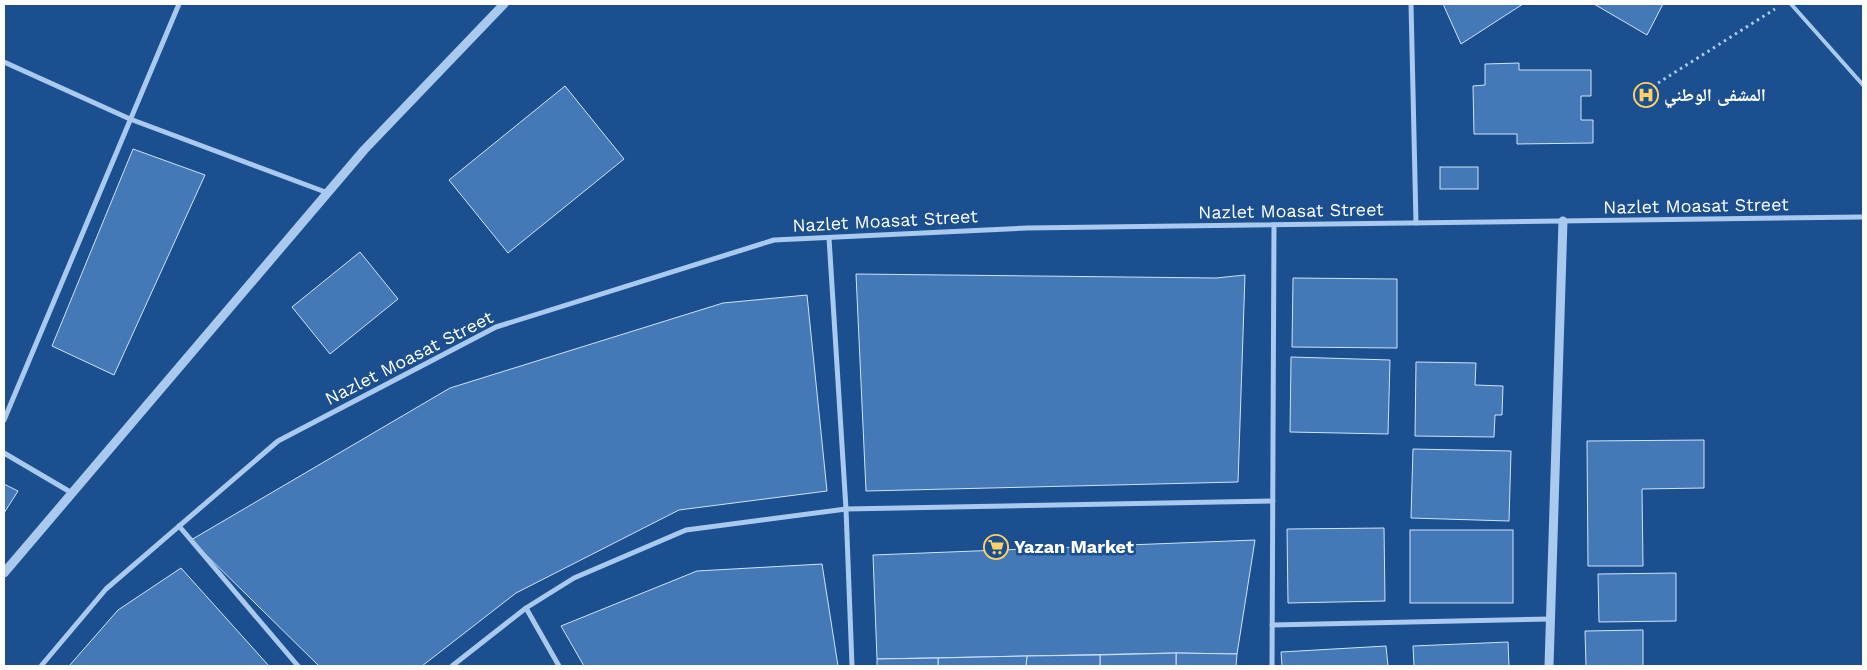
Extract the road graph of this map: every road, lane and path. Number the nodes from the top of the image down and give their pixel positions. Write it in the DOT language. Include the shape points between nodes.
graph roads {
  1 [pos="179,4"];
  2 [pos="504,4"];
  3 [pos="1411,4"];
  4 [pos="1791,4"];
  5 [pos="1775,9"];
  6 [pos="4,62"];
  7 [pos="1658,83"];
  8 [pos="1863,85"];
  9 [pos="130,118"];
  10 [pos="328,193"];
  11 [pos="1863,217"];
  12 [pos="1562,221"];
  13 [pos="1416,223"];
  14 [pos="1274,225"];
  15 [pos="830,238"];
  16 [pos="4,420"];
  17 [pos="4,452"];
  18 [pos="72,493"];
  19 [pos="1273,501"];
  20 [pos="846,509"];
  21 [pos="179,526"];
  22 [pos="4,573"];
  23 [pos="526,608"];
  24 [pos="1551,619"];
  25 [pos="1272,625"];
  26 [pos="41,666"];
  27 [pos="298,666"];
  28 [pos="452,666"];
  29 [pos="559,666"];
  30 [pos="852,666"];
  31 [pos="1272,666"];
  32 [pos="1549,666"];
  1 -- 9 [label="street"];
  2 -- 10 [label="street" via="364,150"];
  3 -- 13 [label="street"];
  4 -- 8 [label="lane"];
  5 -- 7 [label="path"];
  6 -- 9 [label="street"];
  9 -- 10 [label="street"];
  9 -- 16 [label="street"];
  10 -- 18 [label="street"];
  11 -- 12 [label="street, Nazlet Moasat Street"];
  12 -- 13 [label="street, Nazlet Moasat Street"];
  12 -- 24 [label="street"];
  13 -- 14 [label="street, Nazlet Moasat Street"];
  14 -- 15 [label="street, Nazlet Moasat Street" via="1027,228"];
  14 -- 19 [label="street"];
  15 -- 20 [label="street"];
  15 -- 21 [label="street, Nazlet Moasat Street" via="774,240 496,326 278,441"];
  17 -- 18 [label="street"];
  18 -- 22 [label="street"];
  19 -- 20 [label="street"];
  19 -- 25 [label="street"];
  20 -- 23 [label="street" via="686,530 574,578"];
  20 -- 30 [label="street"];
  21 -- 26 [label="street, Nazlet Moasat Street" via="106,589"];
  21 -- 27 [label="street"];
  23 -- 28 [label="street"];
  23 -- 29 [label="street"];
  24 -- 25 [label="street"];
  24 -- 32 [label="street"];
  25 -- 31 [label="street"];
}
